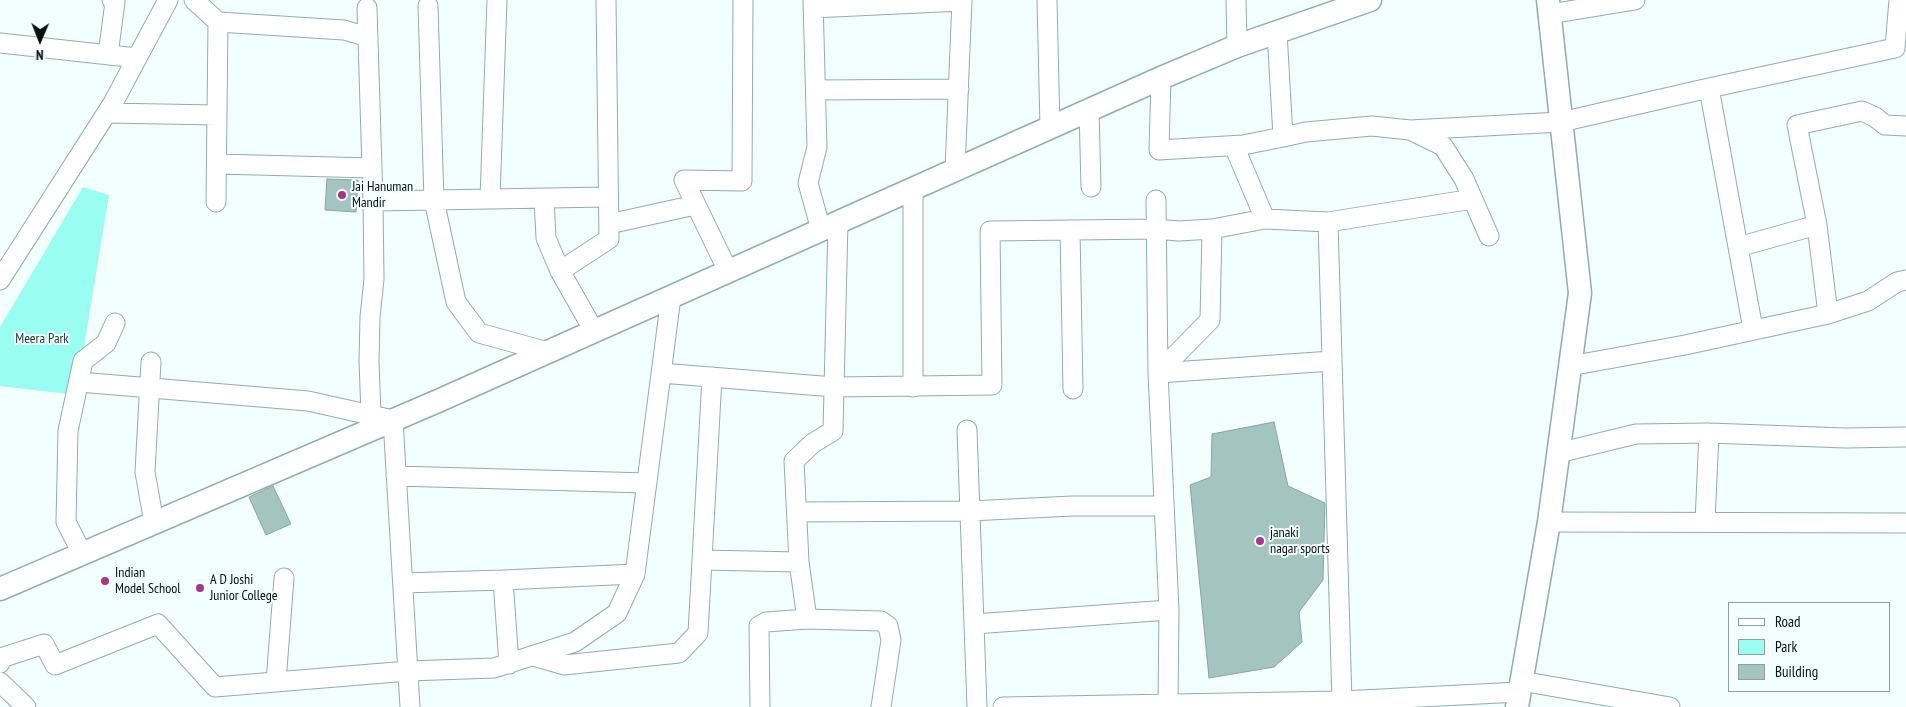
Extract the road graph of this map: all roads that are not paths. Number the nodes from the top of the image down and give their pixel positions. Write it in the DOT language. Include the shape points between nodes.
graph roads {
  1 [pos="112,0"];
  2 [pos="154,0"];
  3 [pos="168,0"];
  4 [pos="194,0"];
  5 [pos="497,0"];
  6 [pos="606,0"];
  7 [pos="742,0"];
  8 [pos="1047,0"];
  9 [pos="1236,0"];
  10 [pos="1370,0"];
  11 [pos="1635,0"];
  12 [pos="1899,0"];
  13 [pos="962,1"];
  14 [pos="813,4"];
  15 [pos="428,6"];
  16 [pos="1549,7"];
  17 [pos="367,8"];
  18 [pos="218,22"];
  19 [pos="155,24"];
  20 [pos="1277,32"];
  21 [pos="368,36"];
  22 [pos="0,42"];
  23 [pos="1237,46"];
  24 [pos="1900,50"];
  25 [pos="108,55"];
  26 [pos="137,58"];
  27 [pos="1161,78"];
  28 [pos="1709,88"];
  29 [pos="959,89"];
  30 [pos="816,90"];
  31 [pos="1089,110"];
  32 [pos="107,113"];
  33 [pos="216,115"];
  34 [pos="1561,122"];
  35 [pos="1906,126"];
  36 [pos="1050,128"];
  37 [pos="1410,130"];
  38 [pos="1283,137"];
  39 [pos="1234,146"];
  40 [pos="216,164"];
  41 [pos="372,168"];
  42 [pos="956,170"];
  43 [pos="1091,187"];
  44 [pos="913,189"];
  45 [pos="608,197"];
  46 [pos="544,198"];
  47 [pos="490,199"];
  48 [pos="1473,199"];
  49 [pos="434,200"];
  50 [pos="1156,200"];
  51 [pos="373,201"];
  52 [pos="216,202"];
  53 [pos="695,205"];
  54 [pos="1265,219"];
  55 [pos="1328,222"];
  56 [pos="609,224"];
  57 [pos="1817,225"];
  58 [pos="829,226"];
  59 [pos="1156,229"];
  60 [pos="1212,229"];
  61 [pos="1070,230"];
  62 [pos="1489,236"];
  63 [pos="1738,247"];
  64 [pos="560,271"];
  65 [pos="728,271"];
  66 [pos="0,280"];
  67 [pos="1906,280"];
  68 [pos="671,297"];
  69 [pos="1828,314"];
  70 [pos="116,323"];
  71 [pos="1753,329"];
  72 [pos="594,331"];
  73 [pos="548,352"];
  74 [pos="1332,361"];
  75 [pos="151,362"];
  76 [pos="1570,366"];
  77 [pos="661,373"];
  78 [pos="1158,373"];
  79 [pos="712,377"];
  80 [pos="79,382"];
  81 [pos="913,386"];
  82 [pos="150,387"];
  83 [pos="834,387"];
  84 [pos="1073,389"];
  85 [pos="371,415"];
  86 [pos="393,420"];
  87 [pos="967,430"];
  88 [pos="1709,432"];
  89 [pos="1906,438"];
  90 [pos="1558,453"];
  91 [pos="396,476"];
  92 [pos="647,483"];
  93 [pos="1164,506"];
  94 [pos="969,511"];
  95 [pos="797,512"];
  96 [pos="1549,522"];
  97 [pos="1705,522"];
  98 [pos="154,523"];
  99 [pos="1906,523"];
  100 [pos="82,553"];
  101 [pos="702,560"];
  102 [pos="799,562"];
  103 [pos="635,574"];
  104 [pos="284,578"];
  105 [pos="503,580"];
  106 [pos="403,583"];
  107 [pos="0,589"];
  108 [pos="1169,610"];
  109 [pos="807,619"];
  110 [pos="974,624"];
  111 [pos="534,656"];
  112 [pos="0,662"];
  113 [pos="509,664"];
  114 [pos="408,671"];
  115 [pos="0,682"];
  116 [pos="276,682"];
  117 [pos="1519,694"];
  118 [pos="1342,702"];
  119 [pos="1168,704"];
  120 [pos="1258,705"];
  121 [pos="26,707"];
  122 [pos="410,707"];
  123 [pos="760,707"];
  124 [pos="881,707"];
  125 [pos="977,707"];
  126 [pos="1002,707"];
  127 [pos="1670,707"];
  1 -- 25 [label="street" via="115,2"];
  2 -- 19 [label="street"];
  3 -- 19 [label="street"];
  4 -- 18 [label="street"];
  5 -- 47 [label="street"];
  6 -- 45 [label="street"];
  7 -- 53 [label="street" via="742,181 684,180"];
  8 -- 36 [label="street"];
  9 -- 23 [label="street"];
  10 -- 20 [label="street"];
  11 -- 16 [label="street"];
  12 -- 24 [label="street"];
  13 -- 14 [label="street"];
  13 -- 29 [label="street"];
  14 -- 30 [label="street"];
  15 -- 49 [label="street"];
  16 -- 34 [label="street"];
  17 -- 21 [label="street"];
  18 -- 21 [label="street" via="344,30"];
  18 -- 33 [label="street"];
  19 -- 26 [label="street"];
  20 -- 23 [label="street"];
  20 -- 38 [label="street"];
  21 -- 41 [label="street"];
  22 -- 25 [label="street"];
  23 -- 27 [label="street"];
  24 -- 28 [label="street"];
  25 -- 26 [label="street"];
  26 -- 32 [label="street"];
  27 -- 31 [label="street"];
  27 -- 39 [label="street" via="1159,150"];
  28 -- 34 [label="street"];
  28 -- 63 [label="street"];
  29 -- 30 [label="street"];
  29 -- 42 [label="street"];
  30 -- 58 [label="street" via="817,147 808,183"];
  31 -- 36 [label="street"];
  31 -- 43 [label="street"];
  32 -- 33 [label="street"];
  32 -- 66 [label="street"];
  33 -- 40 [label="street"];
  34 -- 37 [label="street"];
  34 -- 76 [label="street" via="1580,293"];
  35 -- 57 [label="street" via="1885,125 1862,111 1798,125"];
  36 -- 42 [label="street"];
  37 -- 38 [label="street" via="1372,126"];
  37 -- 48 [label="street" via="1443,146"];
  38 -- 39 [label="street"];
  39 -- 54 [label="street"];
  40 -- 41 [label="street"];
  40 -- 52 [label="street"];
  41 -- 51 [label="street"];
  42 -- 44 [label="street"];
  44 -- 58 [label="street"];
  44 -- 81 [label="street"];
  45 -- 46 [label="street"];
  45 -- 56 [label="street"];
  46 -- 47 [label="street"];
  46 -- 64 [label="street" via="546,238"];
  47 -- 49 [label="street"];
  48 -- 55 [label="street"];
  48 -- 62 [label="street"];
  49 -- 51 [label="street"];
  49 -- 73 [label="street" via="456,302 479,333"];
  50 -- 59 [label="street"];
  51 -- 85 [label="street" via="374,279 369,361"];
  53 -- 56 [label="street"];
  53 -- 65 [label="street"];
  54 -- 55 [label="street"];
  54 -- 60 [label="street"];
  55 -- 74 [label="street"];
  56 -- 64 [label="street" via="609,239"];
  57 -- 63 [label="street"];
  57 -- 69 [label="street"];
  58 -- 65 [label="street"];
  58 -- 83 [label="street"];
  59 -- 60 [label="street"];
  59 -- 61 [label="street"];
  59 -- 78 [label="street"];
  60 -- 78 [label="street" via="1210,320"];
  61 -- 81 [label="street" via="990,231 992,385"];
  61 -- 84 [label="street"];
  63 -- 71 [label="street"];
  64 -- 72 [label="street"];
  65 -- 68 [label="street"];
  67 -- 69 [label="street" via="1897,282 1868,301"];
  68 -- 72 [label="street"];
  68 -- 77 [label="street"];
  69 -- 71 [label="street"];
  70 -- 80 [label="street" via="106,343 83,360"];
  71 -- 76 [label="street"];
  72 -- 73 [label="street"];
  73 -- 86 [label="street"];
  74 -- 78 [label="street"];
  74 -- 118 [label="street"];
  75 -- 82 [label="street"];
  76 -- 90 [label="street"];
  77 -- 79 [label="street"];
  77 -- 92 [label="street"];
  78 -- 93 [label="street"];
  79 -- 83 [label="street"];
  79 -- 101 [label="street"];
  80 -- 82 [label="street"];
  80 -- 100 [label="street" via="68,431 66,522"];
  81 -- 83 [label="street"];
  82 -- 85 [label="street" via="308,401"];
  82 -- 98 [label="street" via="145,472"];
  83 -- 95 [label="street" via="833,431 813,443 794,461"];
  85 -- 86 [label="street"];
  86 -- 91 [label="street"];
  86 -- 98 [label="street"];
  87 -- 94 [label="street"];
  88 -- 89 [label="street"];
  88 -- 90 [label="street" via="1636,434"];
  88 -- 97 [label="street"];
  90 -- 96 [label="street"];
  91 -- 92 [label="street"];
  91 -- 106 [label="street"];
  92 -- 103 [label="street"];
  93 -- 94 [label="street"];
  93 -- 108 [label="street"];
  94 -- 95 [label="street"];
  94 -- 110 [label="street"];
  95 -- 102 [label="street"];
  96 -- 97 [label="street"];
  96 -- 117 [label="street"];
  97 -- 99 [label="street"];
  98 -- 100 [label="street"];
  100 -- 107 [label="street"];
  101 -- 102 [label="street"];
  101 -- 111 [label="street" via="698,633 679,653 564,665"];
  102 -- 109 [label="street"];
  103 -- 105 [label="street"];
  103 -- 111 [label="street" via="617,613 575,642"];
  104 -- 116 [label="street"];
  105 -- 106 [label="street"];
  105 -- 113 [label="street"];
  106 -- 114 [label="street"];
  108 -- 110 [label="street"];
  108 -- 119 [label="street"];
  109 -- 123 [label="street" via="766,622 759,626"];
  109 -- 124 [label="street" via="881,621 888,626 891,640"];
  110 -- 125 [label="street"];
  111 -- 113 [label="street"];
  112 -- 116 [label="street" via="1,658 44,644 55,665 158,624 214,687"];
  113 -- 114 [label="street" via="494,668"];
  114 -- 116 [label="street"];
  114 -- 122 [label="street"];
  115 -- 121 [label="street"];
  117 -- 118 [label="street"];
  117 -- 127 [label="street"];
  118 -- 120 [label="street"];
  119 -- 120 [label="street"];
  119 -- 126 [label="street"];
}
